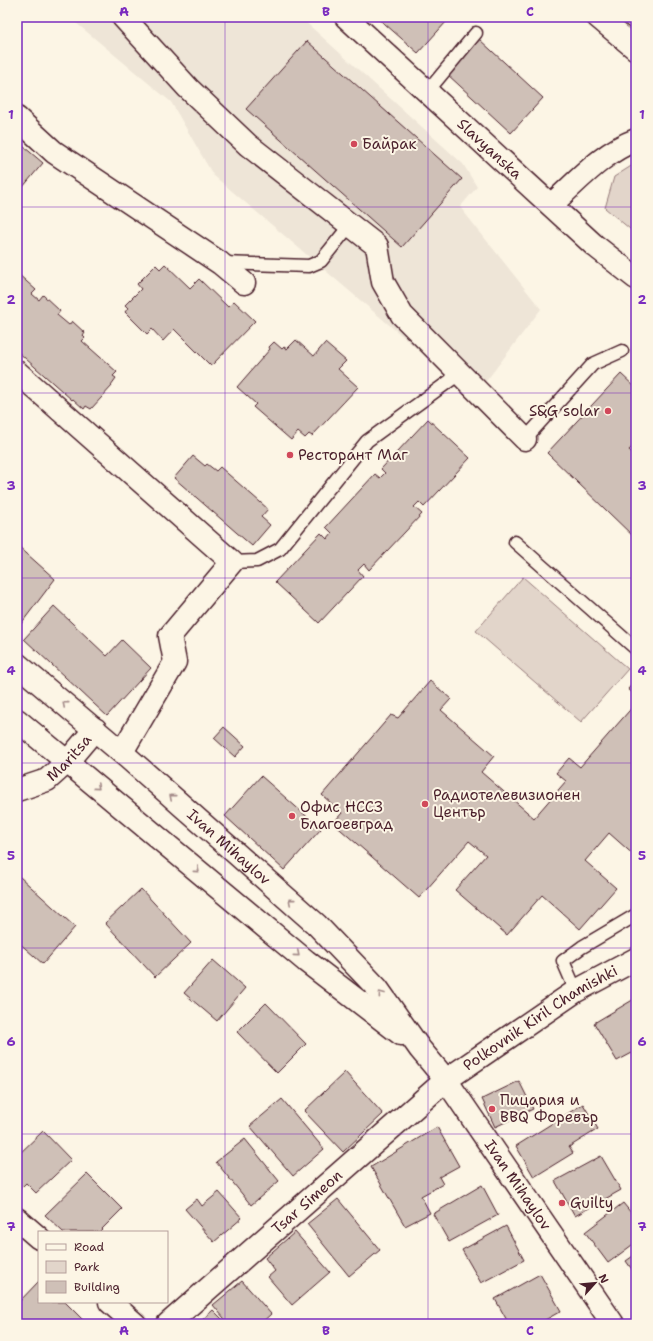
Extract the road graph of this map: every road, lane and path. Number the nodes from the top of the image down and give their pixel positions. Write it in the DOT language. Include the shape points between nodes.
graph roads {
  1 [pos="123,17"];
  2 [pos="346,17"];
  3 [pos="598,17"];
  4 [pos="476,33"];
  5 [pos="636,49"];
  6 [pos="428,91"];
  7 [pos="17,118"];
  8 [pos="636,140"];
  9 [pos="551,205"];
  10 [pos="350,224"];
  11 [pos="220,262"];
  12 [pos="636,278"];
  13 [pos="244,283"];
  14 [pos="622,351"];
  15 [pos="17,372"];
  16 [pos="462,376"];
  17 [pos="526,439"];
  18 [pos="515,542"];
  19 [pos="232,562"];
  20 [pos="636,649"];
  21 [pos="17,664"];
  22 [pos="17,720"];
  23 [pos="95,729"];
  24 [pos="122,752"];
  25 [pos="68,762"];
  26 [pos="17,790"];
  27 [pos="636,915"];
  28 [pos="636,959"];
  29 [pos="576,991"];
  30 [pos="420,1049"];
  31 [pos="446,1080"];
  32 [pos="17,1219"];
  33 [pos="38,1237"];
  34 [pos="111,1303"];
  35 [pos="135,1324"];
  36 [pos="168,1324"];
  37 [pos="614,1324"];
  1 -- 10 [label="street" via="188,88 248,145"];
  2 -- 6 [label="street, Slavyanska"];
  3 -- 5 [label="street"];
  4 -- 6 [label="lane"];
  6 -- 9 [label="street, Slavyanska"];
  7 -- 11 [label="street" via="54,152"];
  8 -- 9 [label="street" via="608,155"];
  9 -- 12 [label="street, Slavyanska" via="594,245"];
  10 -- 11 [label="lane" via="321,261 309,266"];
  10 -- 16 [label="street" via="377,246 383,282 402,315"];
  11 -- 13 [label="street"];
  14 -- 17 [label="lane" via="593,364"];
  15 -- 19 [label="street"];
  16 -- 17 [label="street"];
  16 -- 19 [label="lane" via="455,377 434,395 367,441 280,549 257,561"];
  18 -- 20 [label="lane"];
  19 -- 24 [label="street" via="170,636 175,662"];
  23 -- 21 [label="street, Ivan Mihaylov, one-way"];
  22 -- 25 [label="street, Ivan Mihaylov"];
  23 -- 24 [label="street, Ivan Mihaylov"];
  23 -- 25 [label="street, Maritsa"];
  30 -- 24 [label="street, Ivan Mihaylov, one-way" via="377,988 317,925"];
  25 -- 26 [label="street, Maritsa" via="47,780"];
  25 -- 30 [label="street, Ivan Mihaylov, one-way" via="306,961"];
  27 -- 29 [label="lane" via="563,961"];
  28 -- 29 [label="street, Polkovnik Kiril Chamishki"];
  29 -- 31 [label="street, Polkovnik Kiril Chamishki"];
  30 -- 31 [label="street, Ivan Mihaylov"];
  31 -- 36 [label="street, Tsar Simeon"];
  31 -- 37 [label="street, Ivan Mihaylov"];
  32 -- 33 [label="street"];
  34 -- 35 [label="street"];
}
